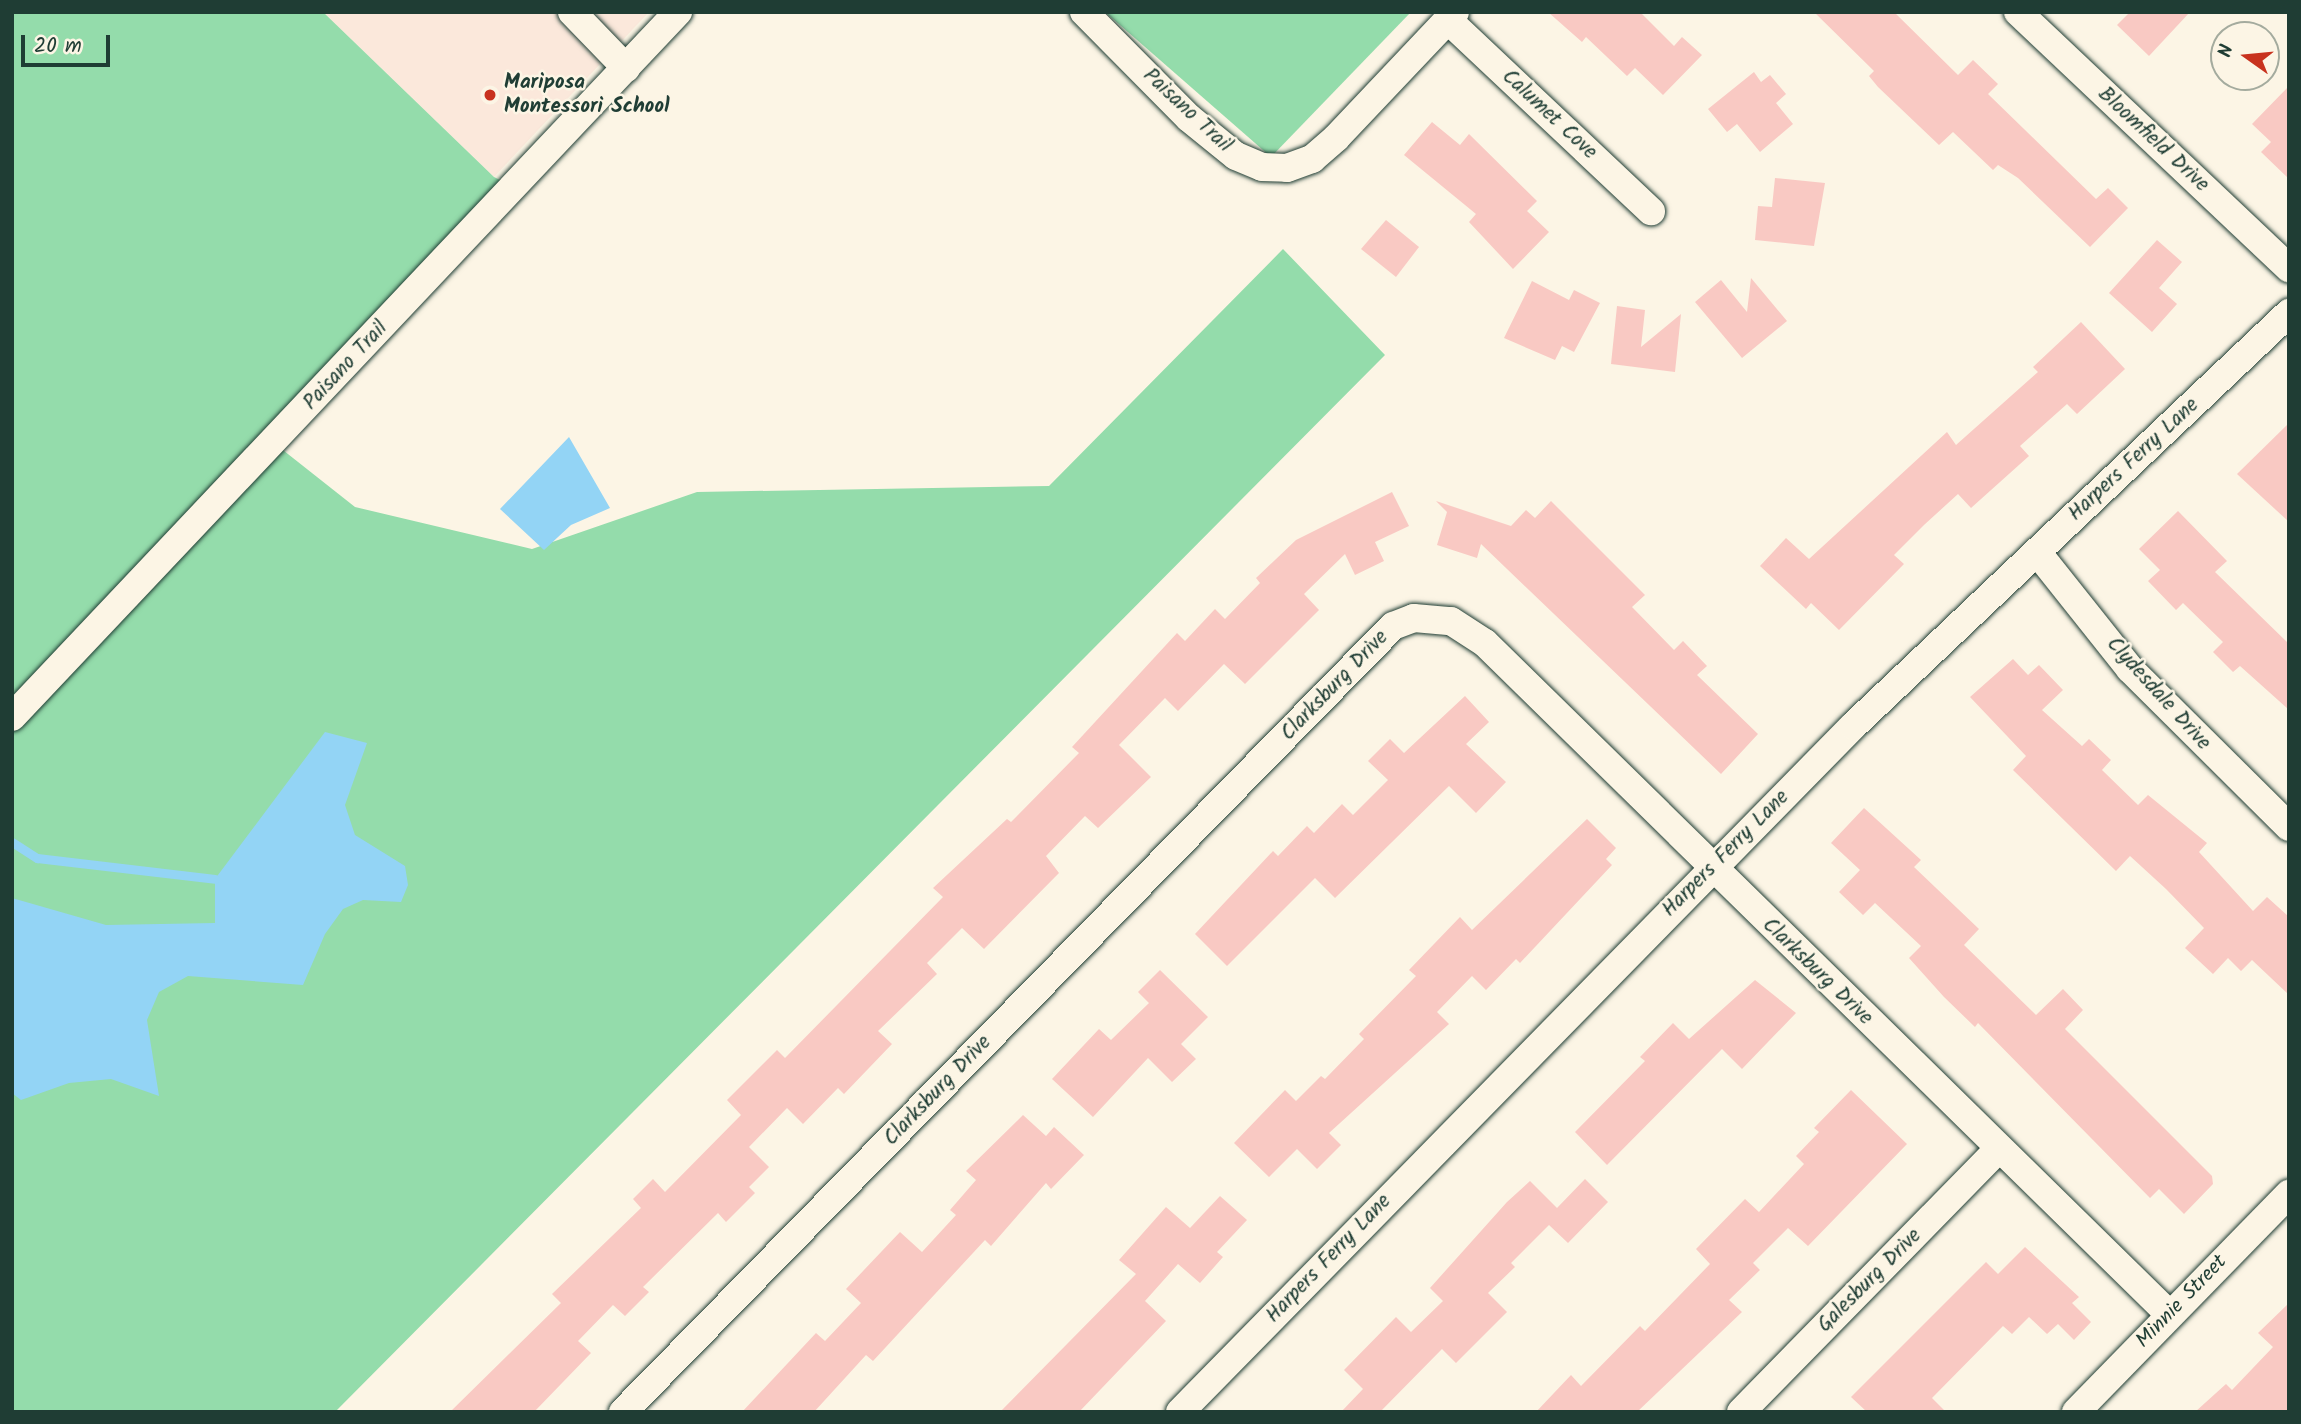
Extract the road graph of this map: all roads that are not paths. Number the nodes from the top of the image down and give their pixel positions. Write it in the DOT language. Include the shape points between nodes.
graph roads {
  1 [pos="572,12"];
  2 [pos="678,12"];
  3 [pos="1084,12"];
  4 [pos="2018,12"];
  5 [pos="1452,16"];
  6 [pos="626,68"];
  7 [pos="1651,211"];
  8 [pos="2289,268"];
  9 [pos="2289,313"];
  10 [pos="2037,552"];
  11 [pos="12,717"];
  12 [pos="2289,827"];
  13 [pos="1711,868"];
  14 [pos="1998,1150"];
  15 [pos="2289,1194"];
  16 [pos="2169,1314"];
  17 [pos="623,1412"];
  18 [pos="1180,1412"];
  19 [pos="1741,1412"];
  20 [pos="2076,1412"];
  1 -- 6 [label="street"];
  2 -- 6 [label="street, Paisano Trail"];
  3 -- 5 [label="street, Paisano Trail" via="1189,118 1236,156 1262,167 1287,168 1312,159 1336,138"];
  4 -- 8 [label="street, Bloomfield Drive"];
  5 -- 7 [label="street, Calumet Cove"];
  6 -- 11 [label="street, Paisano Trail"];
  9 -- 10 [label="street, Harpers Ferry Lane"];
  10 -- 12 [label="street, Clydesdale Drive" via="2130,669"];
  10 -- 13 [label="street, Harpers Ferry Lane"];
  13 -- 14 [label="street, Clarksburg Drive"];
  13 -- 17 [label="street, Clarksburg Drive" via="1470,630 1431,619 1394,626"];
  13 -- 18 [label="street, Harpers Ferry Lane"];
  14 -- 16 [label="street, Clarksburg Drive"];
  14 -- 19 [label="street, Galesburg Drive"];
  15 -- 16 [label="street, Minnie Street"];
  16 -- 20 [label="street, Minnie Street"];
}
